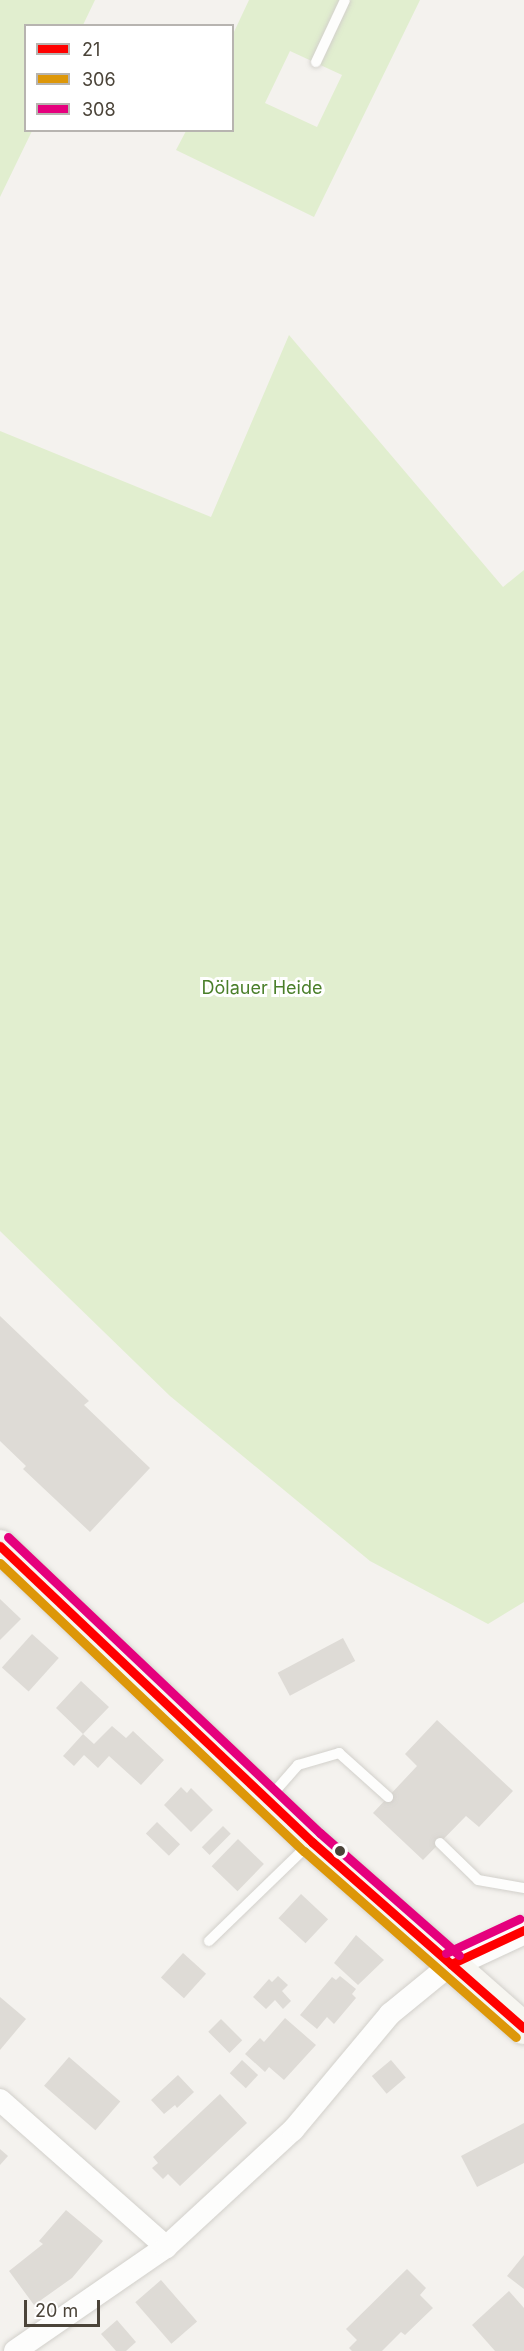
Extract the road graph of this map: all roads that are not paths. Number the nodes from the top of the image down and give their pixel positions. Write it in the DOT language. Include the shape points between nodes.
graph roads {
  1 [pos="345,0"];
  2 [pos="316,62"];
  3 [pos="0,1546"];
  4 [pos="388,1797"];
  5 [pos="267,1800"];
  6 [pos="312,1842"];
  7 [pos="440,1843"];
  8 [pos="524,1888"];
  9 [pos="524,1930"];
  10 [pos="209,1941"];
  11 [pos="451,1964"];
  12 [pos="524,2028"];
  13 [pos="0,2100"];
  14 [pos="166,2247"];
  15 [pos="15,2351"];
  1 -- 2 [label="lane"];
  3 -- 5 [label="main road"];
  4 -- 5 [label="lane" via="339,1753 298,1765"];
  5 -- 6 [label="main road"];
  6 -- 10 [label="lane"];
  6 -- 11 [label="main road"];
  7 -- 8 [label="lane" via="478,1880"];
  9 -- 11 [label="street"];
  11 -- 12 [label="main road"];
  11 -- 14 [label="street" via="390,2014 293,2130"];
  13 -- 14 [label="street"];
  14 -- 15 [label="street"];
}
